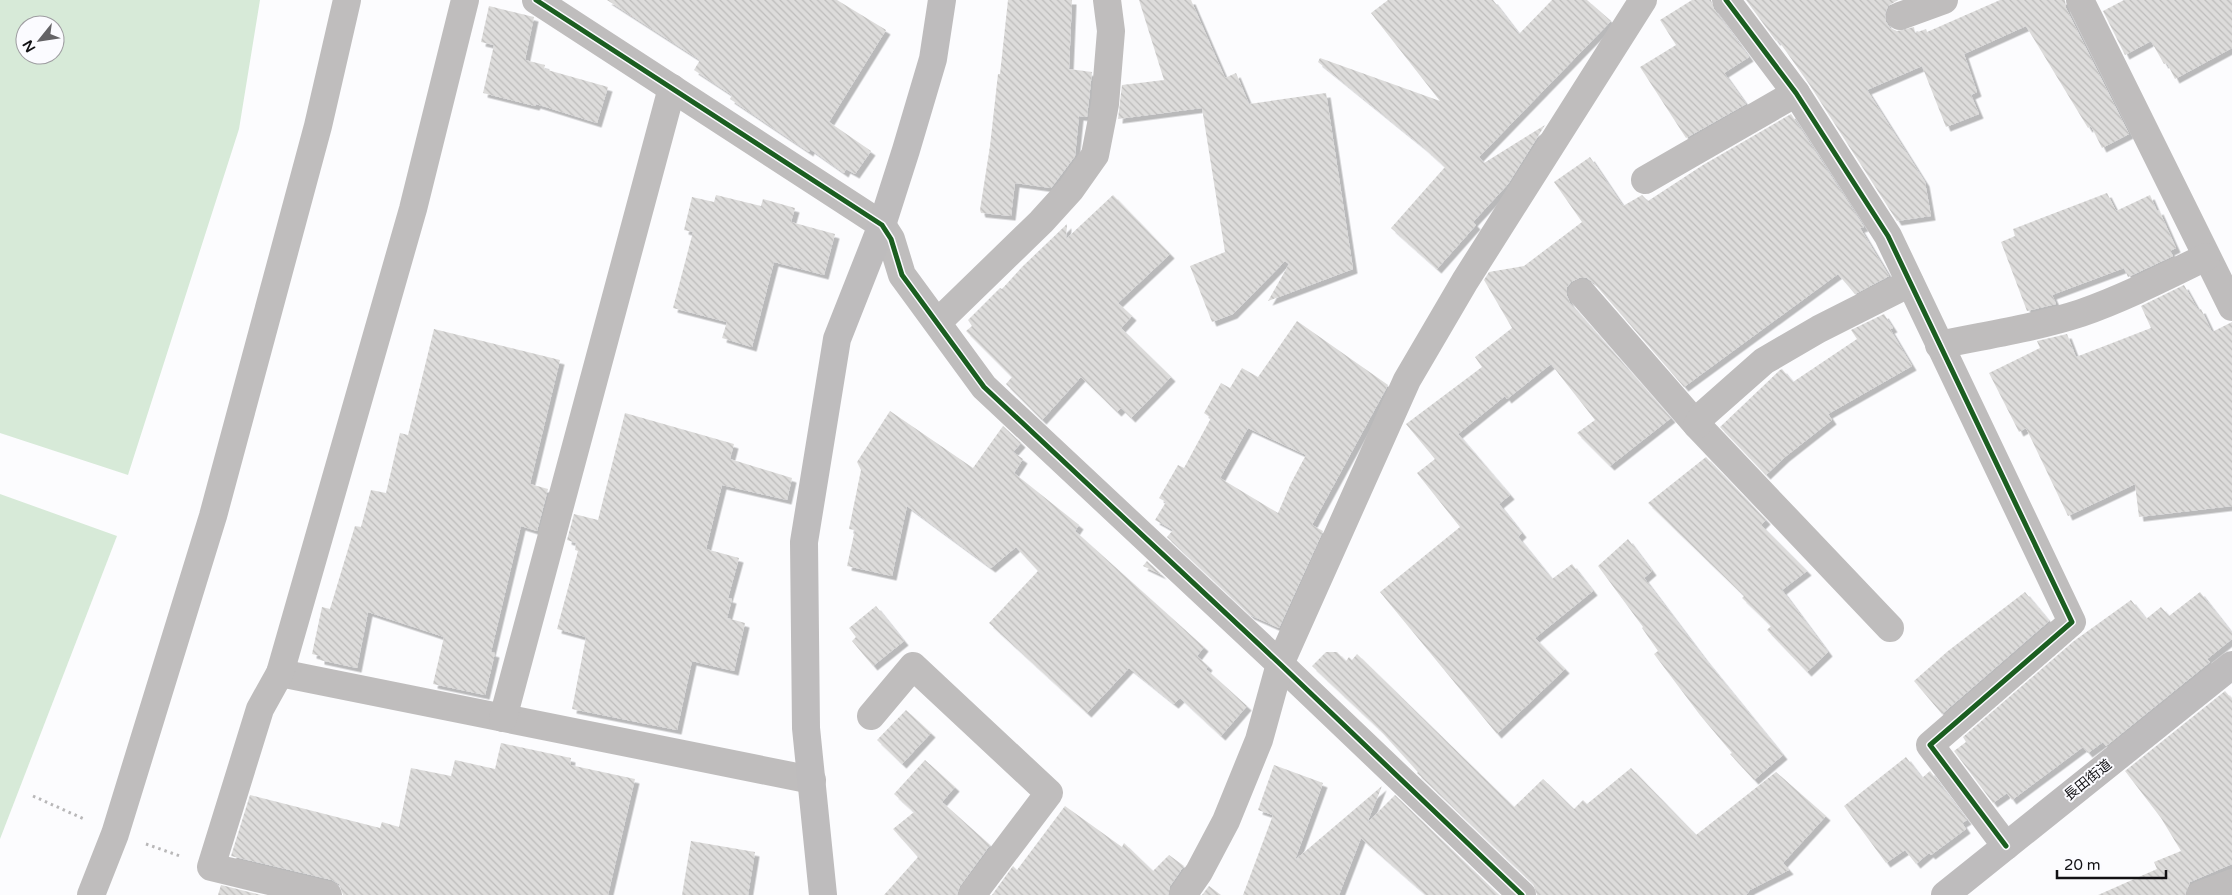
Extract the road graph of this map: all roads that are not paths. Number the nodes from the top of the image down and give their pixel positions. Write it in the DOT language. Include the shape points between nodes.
graph roads {
  1 [pos="347,0"];
  2 [pos="465,0"];
  3 [pos="536,0"];
  4 [pos="942,0"];
  5 [pos="1107,0"];
  6 [pos="1643,0"];
  7 [pos="1726,0"];
  8 [pos="1944,0"];
  9 [pos="2080,0"];
  10 [pos="1900,16"];
  11 [pos="672,88"];
  12 [pos="1796,93"];
  13 [pos="1645,180"];
  14 [pos="882,224"];
  15 [pos="2206,257"];
  16 [pos="1910,283"];
  17 [pos="1582,293"];
  18 [pos="2232,307"];
  19 [pos="938,322"];
  20 [pos="1939,345"];
  21 [pos="1697,425"];
  22 [pos="1890,628"];
  23 [pos="1280,664"];
  24 [pos="2232,665"];
  25 [pos="280,673"];
  26 [pos="870,716"];
  27 [pos="503,718"];
  28 [pos="812,780"];
  29 [pos="2006,846"];
  30 [pos="2232,883"];
  31 [pos="91,895"];
  32 [pos="328,895"];
  33 [pos="823,895"];
  34 [pos="972,895"];
  35 [pos="1183,895"];
  36 [pos="1522,895"];
  37 [pos="1945,895"];
  38 [pos="2200,895"];
  1 -- 31 [label="street" via="318,126 213,516 116,834"];
  2 -- 25 [label="street" via="413,209"];
  3 -- 11 [label="street"];
  4 -- 14 [label="street" via="933,59"];
  5 -- 19 [label="street" via="1111,31 1105,104 1095,155 1071,189 1040,222"];
  6 -- 23 [label="street" via="1465,281 1407,380"];
  7 -- 12 [label="street"];
  8 -- 10 [label="street"];
  9 -- 15 [label="street"];
  11 -- 14 [label="street"];
  11 -- 27 [label="street"];
  12 -- 13 [label="street"];
  12 -- 16 [label="street" via="1888,236"];
  14 -- 19 [label="street" via="891,239 902,275"];
  14 -- 28 [label="street" via="837,339 804,542 806,728"];
  15 -- 18 [label="street"];
  15 -- 20 [label="street" via="2144,288 2081,313"];
  16 -- 20 [label="street"];
  16 -- 21 [label="street" via="1818,329 1764,361 1704,414"];
  17 -- 21 [label="street"];
  19 -- 23 [label="street" via="984,387"];
  20 -- 29 [label="street" via="2072,622 1930,745"];
  21 -- 22 [label="street"];
  23 -- 35 [label="street" via="1259,740 1226,821 1200,872"];
  23 -- 36 [label="street"];
  24 -- 29 [label="street, 長田街道"];
  25 -- 27 [label="street"];
  25 -- 32 [label="street" via="260,709 211,867"];
  26 -- 34 [label="street" via="913,666 1049,793"];
  27 -- 28 [label="street"];
  28 -- 33 [label="street"];
  29 -- 37 [label="street, 長田街道"];
  30 -- 38 [label="street"];
}
